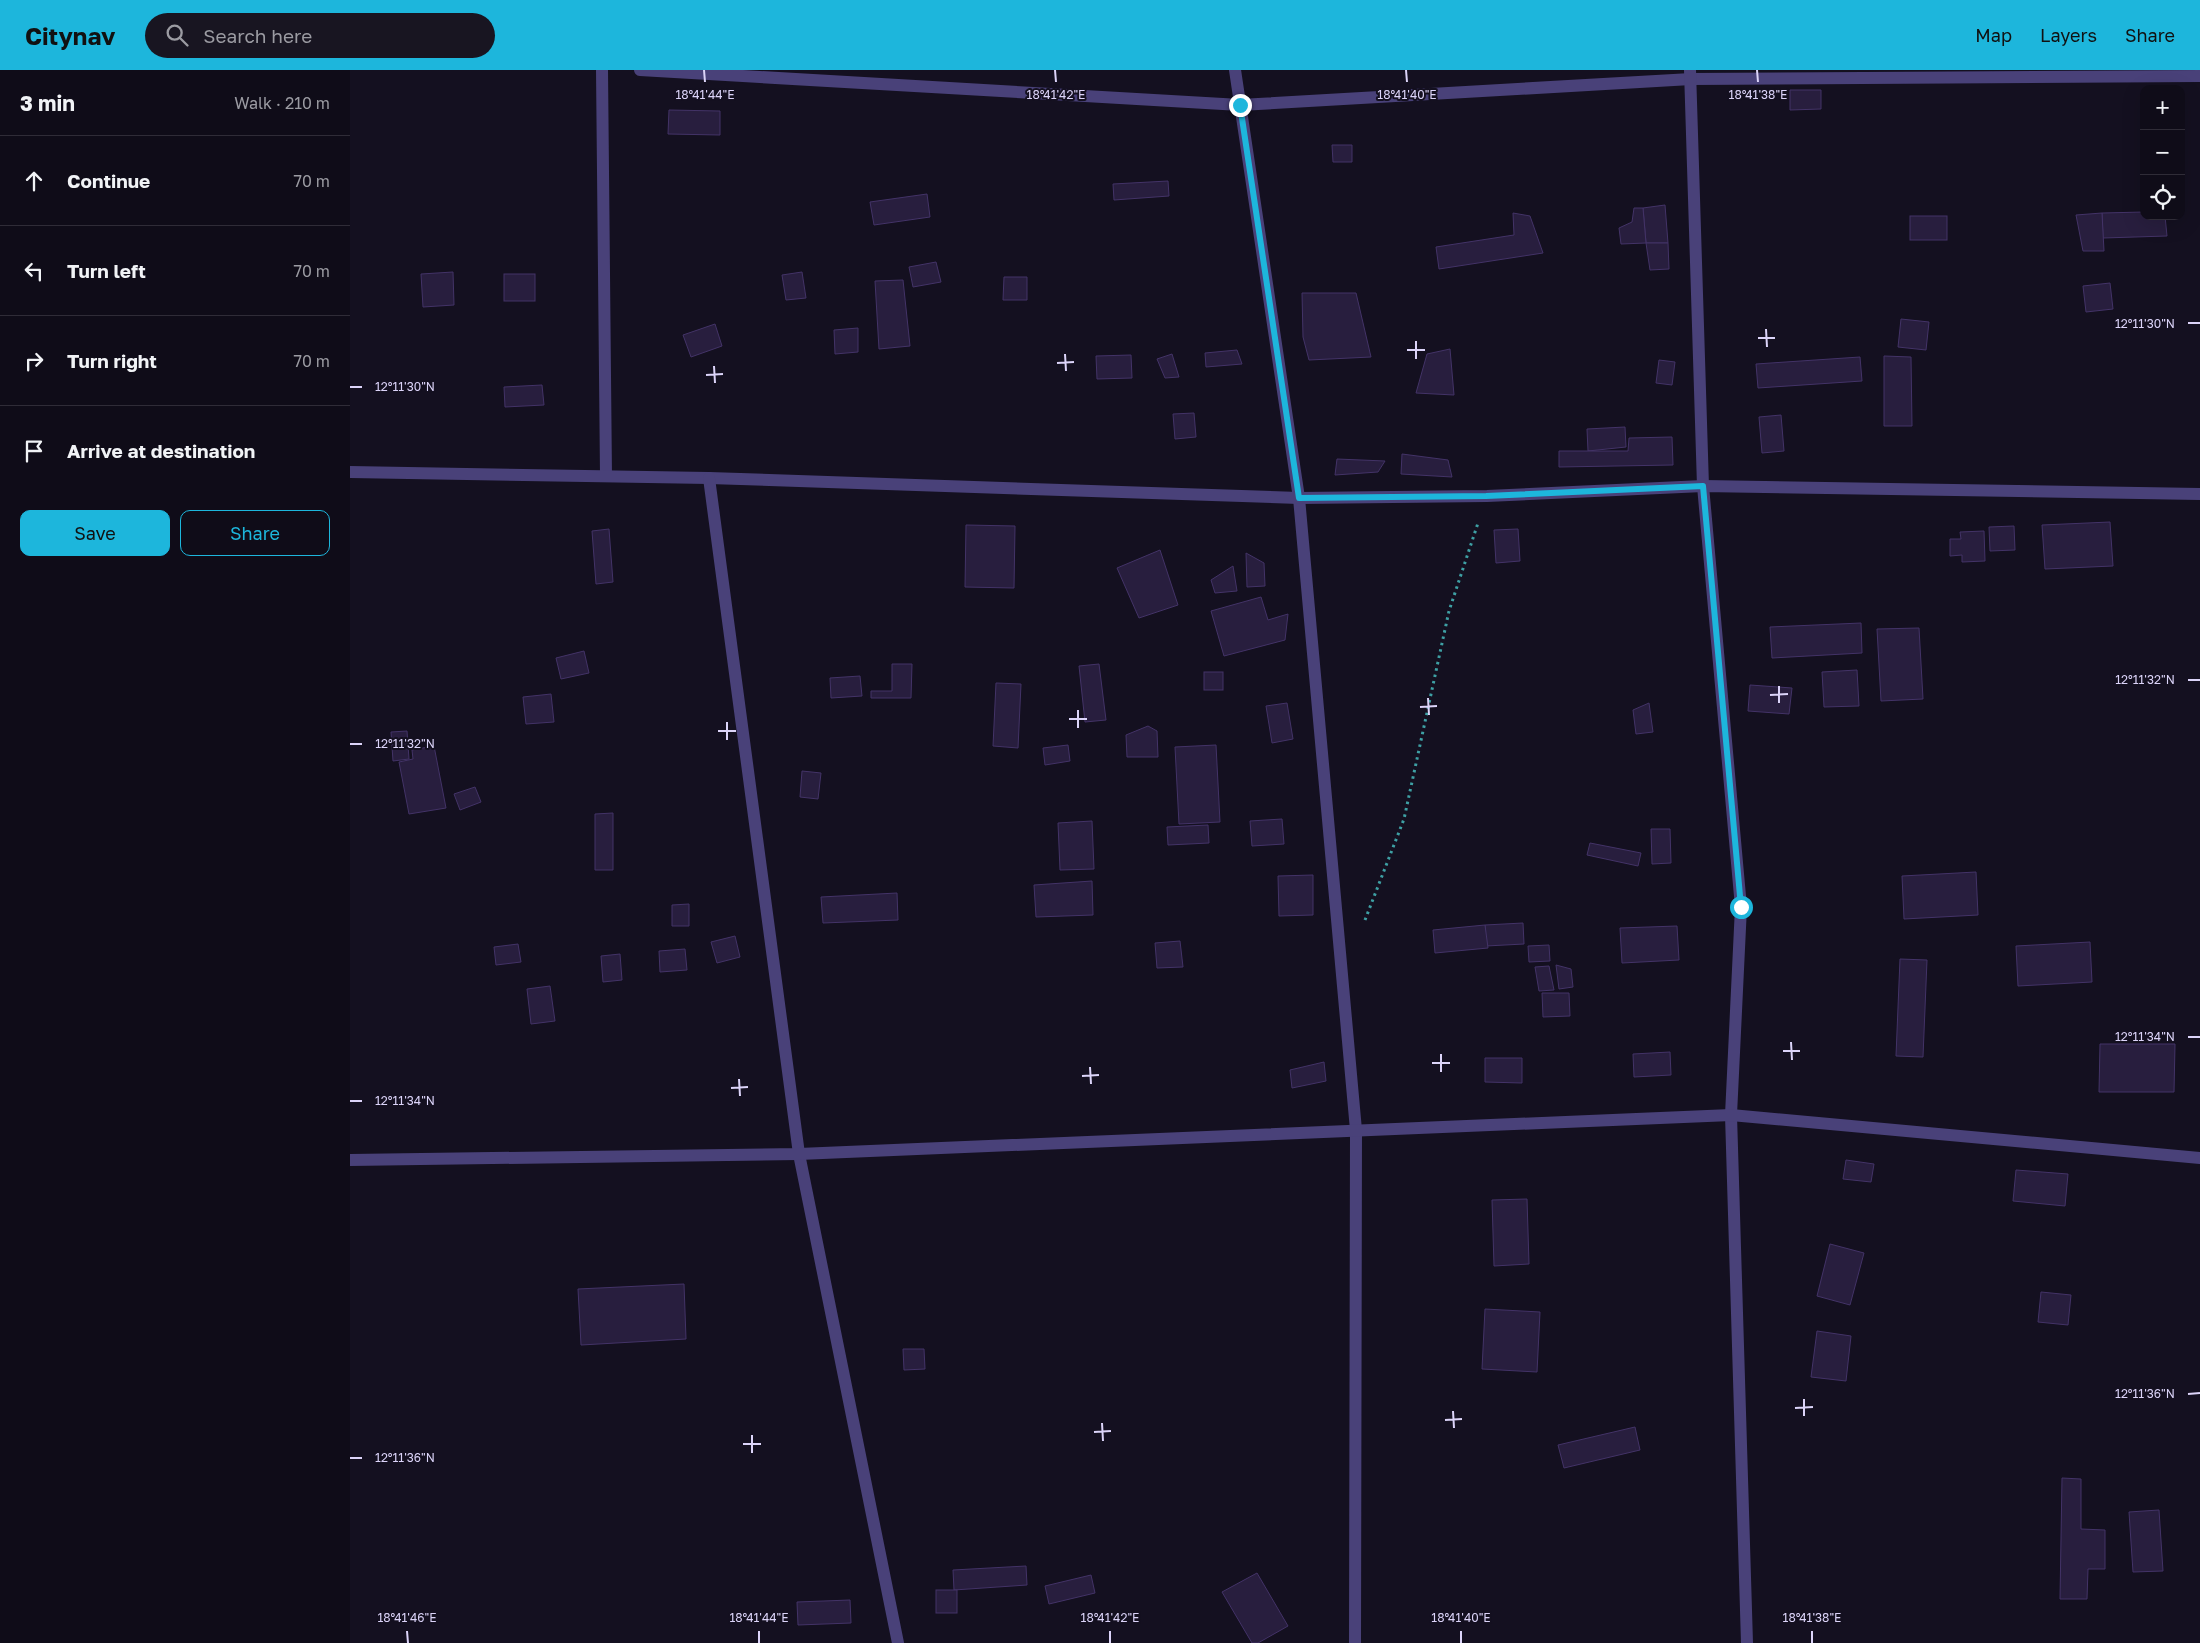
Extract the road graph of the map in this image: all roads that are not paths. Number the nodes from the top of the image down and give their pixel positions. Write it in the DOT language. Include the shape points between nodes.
graph roads {
  1 [pos="602,70"];
  2 [pos="640,70"];
  3 [pos="1235,70"];
  4 [pos="1690,75"];
  5 [pos="2200,76"];
  6 [pos="1240,105"];
  7 [pos="350,472"];
  8 [pos="606,476"];
  9 [pos="709,478"];
  10 [pos="1703,486"];
  11 [pos="2200,494"];
  12 [pos="1299,498"];
  13 [pos="1731,1115"];
  14 [pos="1356,1130"];
  15 [pos="798,1154"];
  16 [pos="2200,1158"];
  17 [pos="350,1160"];
  18 [pos="898,1643"];
  19 [pos="1356,1643"];
  20 [pos="1747,1643"];
  1 -- 8 [label="street"];
  2 -- 6 [label="street"];
  3 -- 6 [label="street"];
  4 -- 5 [label="street"];
  4 -- 6 [label="street"];
  4 -- 10 [label="street"];
  6 -- 12 [label="street"];
  7 -- 8 [label="street"];
  8 -- 9 [label="street"];
  9 -- 12 [label="street"];
  9 -- 15 [label="street"];
  10 -- 11 [label="street"];
  10 -- 12 [label="street" via="1486,496"];
  10 -- 13 [label="street" via="1741,907"];
  12 -- 14 [label="street"];
  13 -- 14 [label="street"];
  13 -- 16 [label="street"];
  13 -- 20 [label="street"];
  14 -- 15 [label="street"];
  14 -- 19 [label="street"];
  15 -- 17 [label="street"];
  15 -- 18 [label="street"];
}
